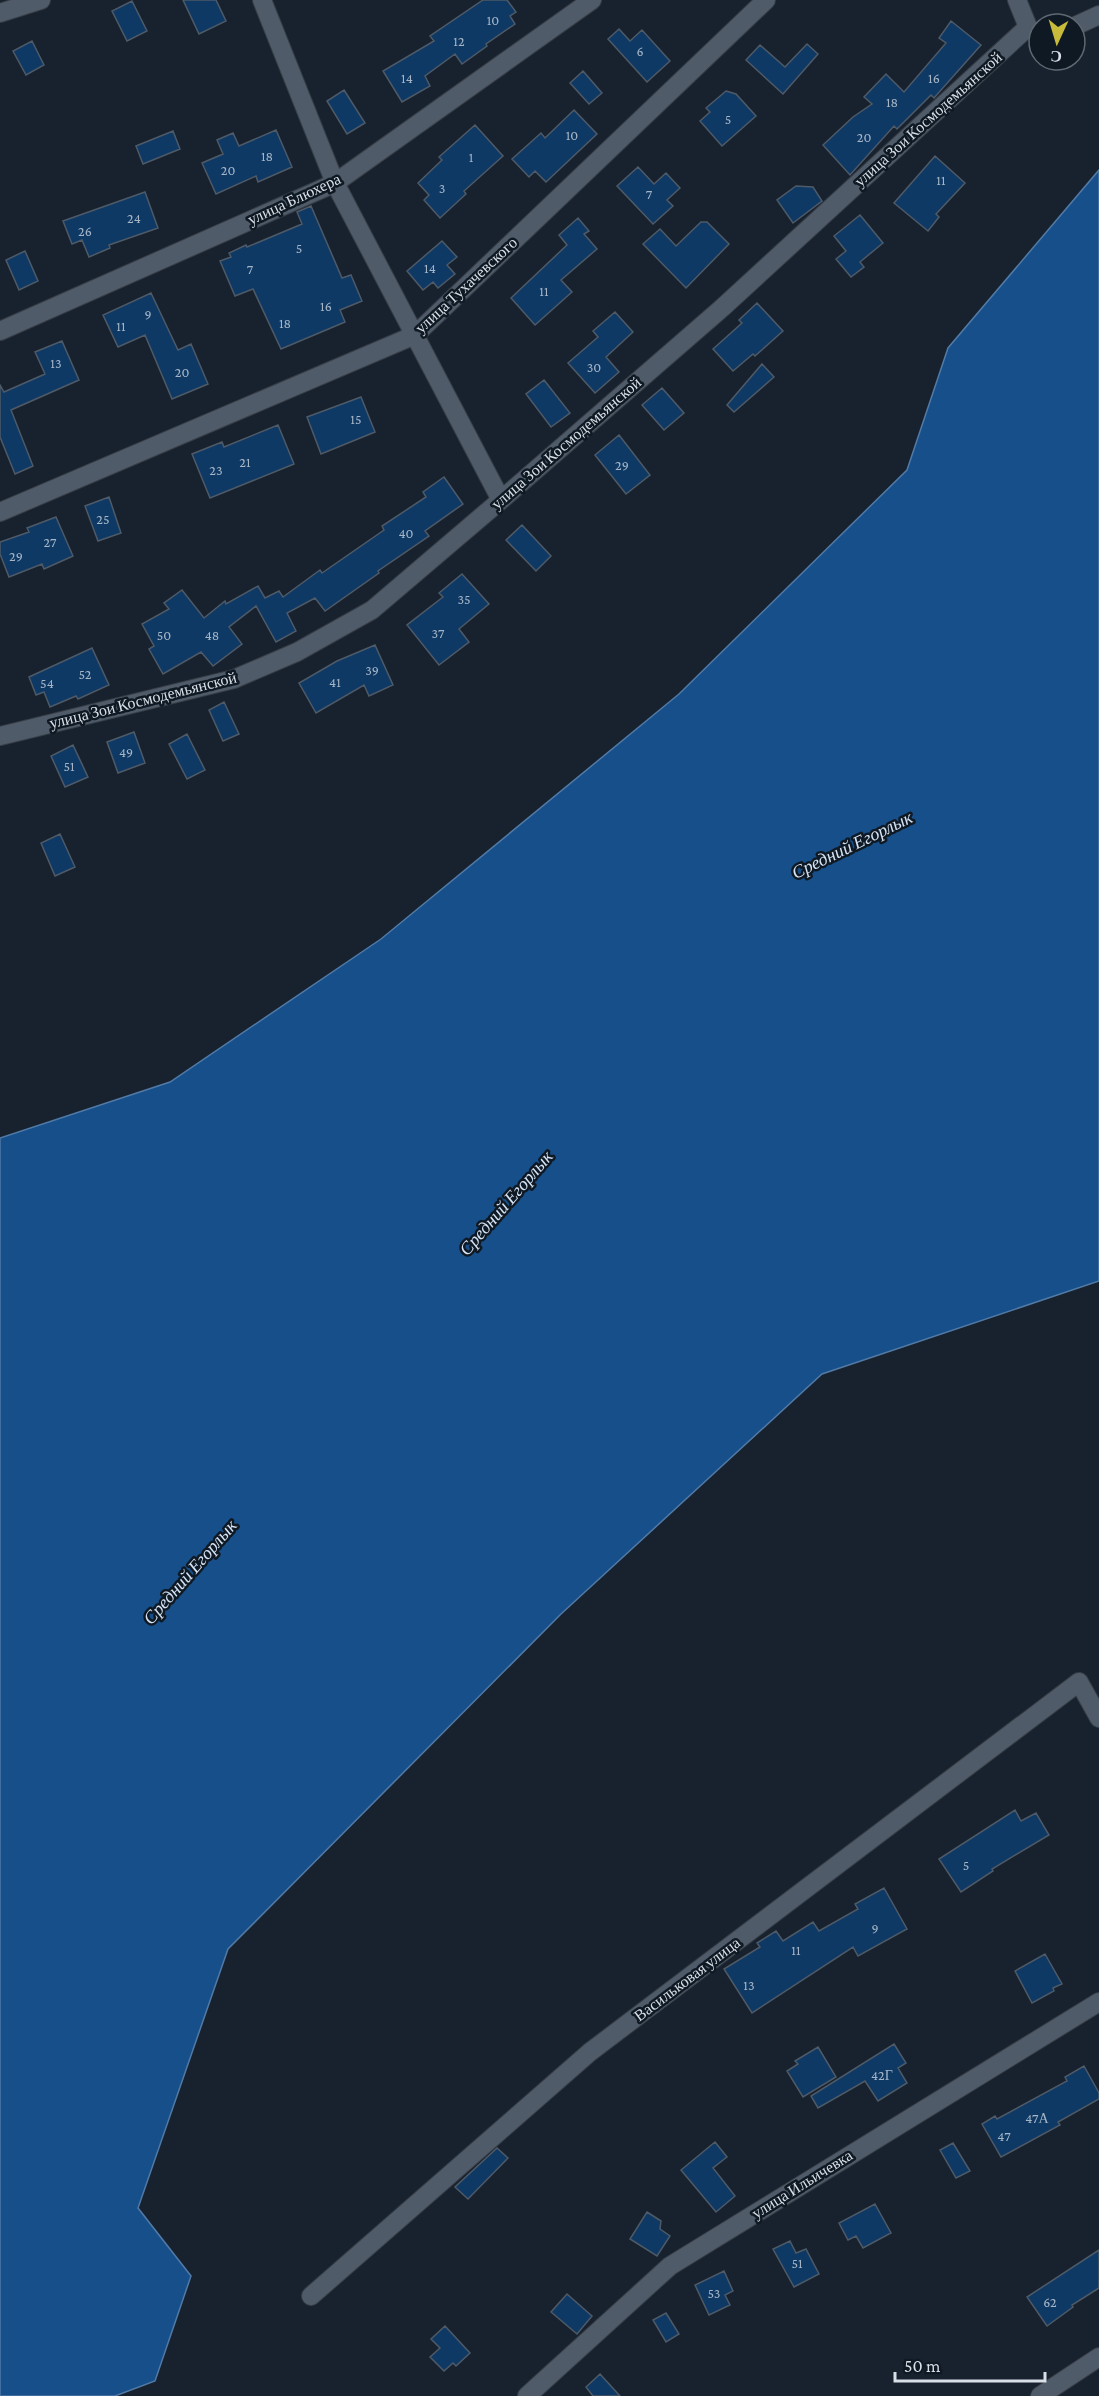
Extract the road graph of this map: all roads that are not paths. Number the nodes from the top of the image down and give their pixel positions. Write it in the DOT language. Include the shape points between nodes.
graph roads {
  1 [pos="41,0"];
  2 [pos="262,0"];
  3 [pos="592,0"];
  4 [pos="766,0"];
  5 [pos="1017,0"];
  6 [pos="0,13"];
  7 [pos="1027,16"];
  8 [pos="1027,33"];
  9 [pos="335,183"];
  10 [pos="0,331"];
  11 [pos="415,335"];
  12 [pos="501,500"];
  13 [pos="0,512"];
  14 [pos="0,736"];
  15 [pos="1099,1718"];
  16 [pos="1099,2002"];
  17 [pos="311,2296"];
  18 [pos="1099,2357"];
  19 [pos="528,2396"];
  20 [pos="1040,2396"];
  1 -- 6 [label="street"];
  2 -- 9 [label="street"];
  3 -- 9 [label="street, улица Блюхера"];
  4 -- 11 [label="street, улица Тухачевского"];
  5 -- 7 [label="street, улица Зои Космодемьянской"];
  8 -- 12 [label="street, улица Зои Космодемьянской" via="722,308"];
  9 -- 10 [label="street, улица Блюхера"];
  9 -- 11 [label="street"];
  11 -- 12 [label="street"];
  11 -- 13 [label="street, улица Тухачевского"];
  12 -- 14 [label="street, улица Зои Космодемьянской" via="372,610 297,652 234,679"];
  15 -- 17 [label="street, Васильковая улица" via="1079,1682 590,2052"];
  16 -- 19 [label="street, улица Ильичевка" via="670,2266"];
  18 -- 20 [label="street"];
}
